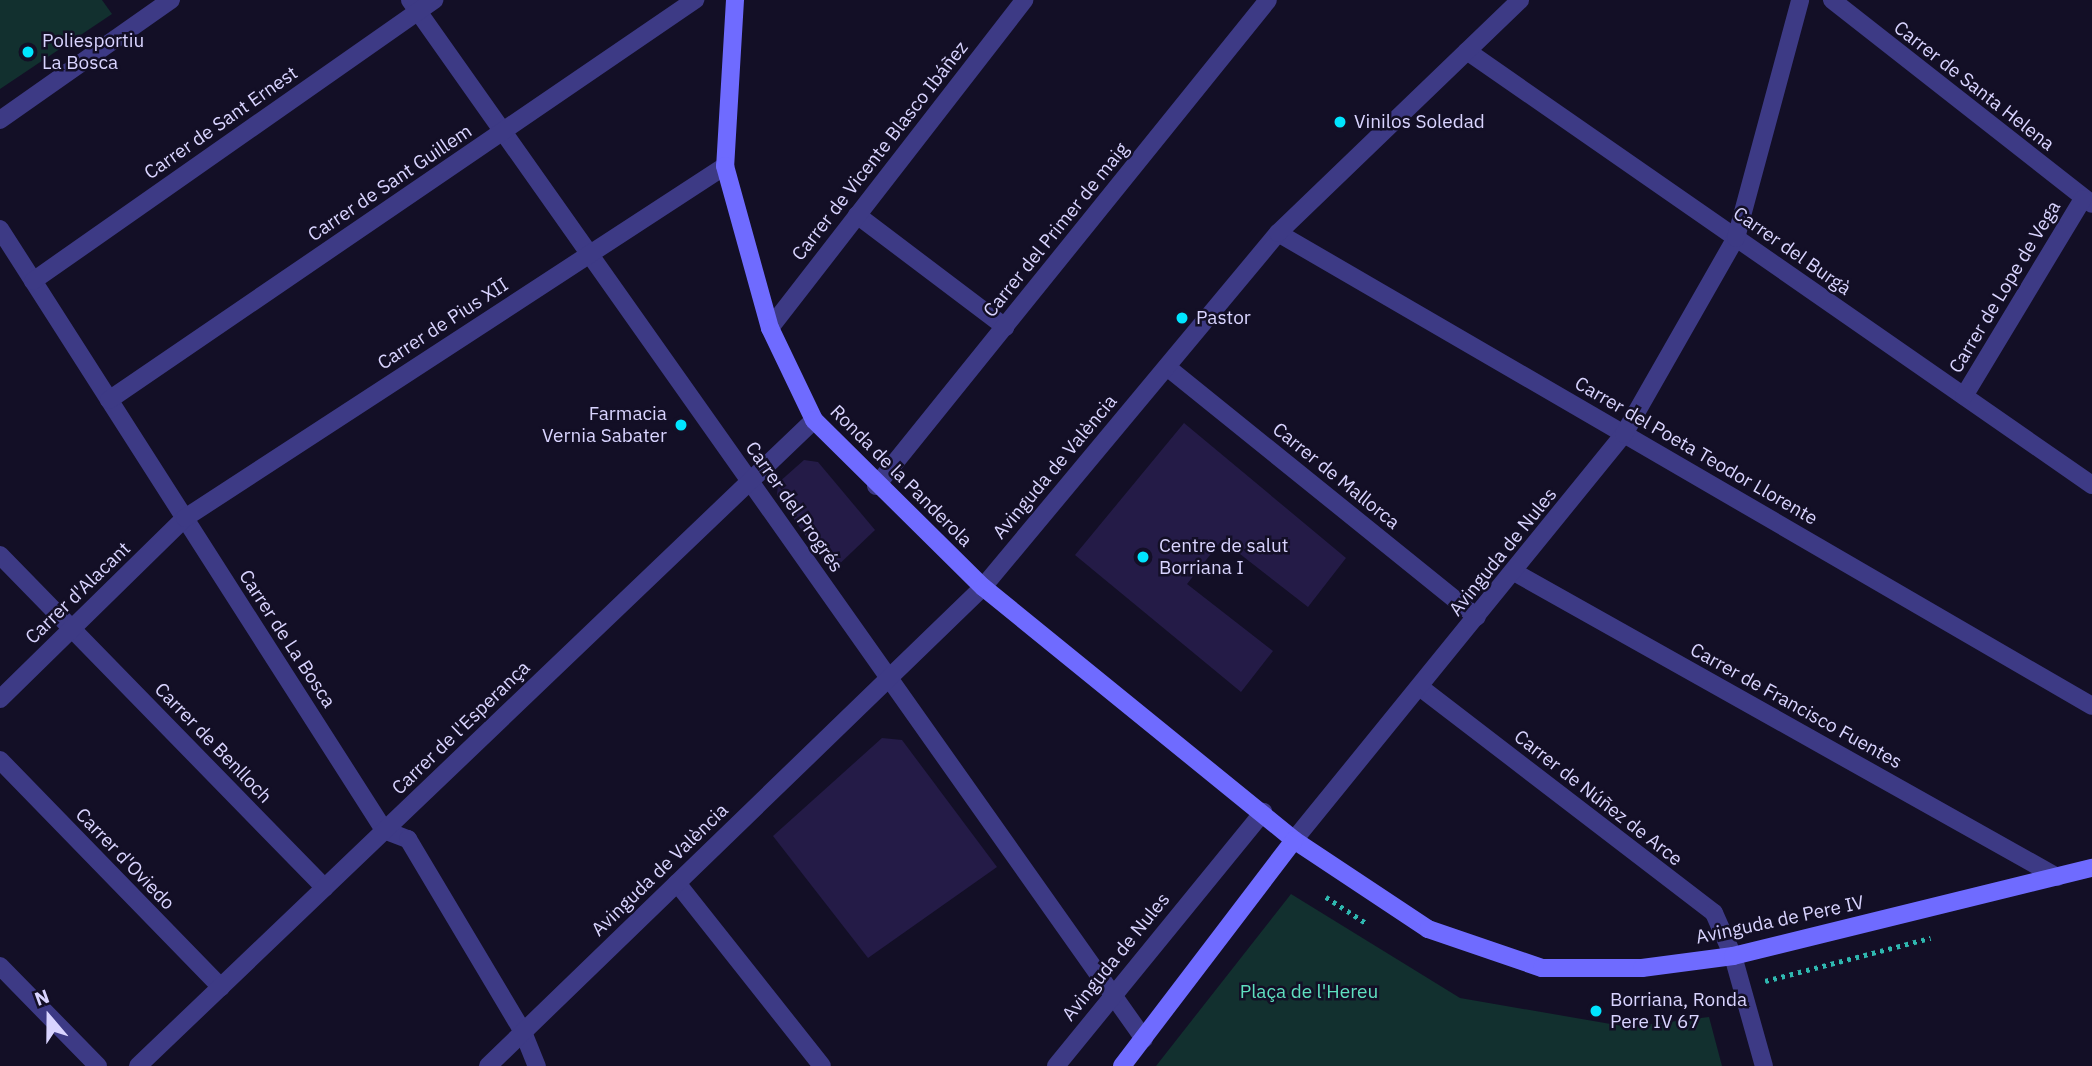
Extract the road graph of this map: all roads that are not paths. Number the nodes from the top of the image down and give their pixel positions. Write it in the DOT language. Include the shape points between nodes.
graph roads {
  1 [pos="171,0"];
  2 [pos="434,0"];
  3 [pos="695,0"];
  4 [pos="1024,0"];
  5 [pos="1268,0"];
  6 [pos="1519,0"];
  7 [pos="1800,0"];
  8 [pos="1832,0"];
  9 [pos="737,3"];
  10 [pos="414,6"];
  11 [pos="1467,51"];
  12 [pos="0,120"];
  13 [pos="503,131"];
  14 [pos="725,166"];
  15 [pos="2087,202"];
  16 [pos="857,215"];
  17 [pos="0,229"];
  18 [pos="1278,233"];
  19 [pos="1736,238"];
  20 [pos="589,254"];
  21 [pos="33,281"];
  22 [pos="1004,327"];
  23 [pos="770,328"];
  24 [pos="1167,367"];
  25 [pos="1964,396"];
  26 [pos="109,400"];
  27 [pos="814,420"];
  28 [pos="1624,434"];
  29 [pos="750,481"];
  30 [pos="876,485"];
  31 [pos="2092,485"];
  32 [pos="185,518"];
  33 [pos="0,555"];
  34 [pos="1514,572"];
  35 [pos="983,587"];
  36 [pos="1477,617"];
  37 [pos="72,629"];
  38 [pos="889,677"];
  39 [pos="1421,688"];
  40 [pos="0,699"];
  41 [pos="2092,706"];
  42 [pos="0,760"];
  43 [pos="1263,811"];
  44 [pos="384,830"];
  45 [pos="1294,840"];
  46 [pos="2092,868"];
  47 [pos="2057,877"];
  48 [pos="677,883"];
  49 [pos="325,888"];
  50 [pos="1733,956"];
  51 [pos="0,965"];
  52 [pos="221,987"];
  53 [pos="1112,993"];
  54 [pos="523,1032"];
  55 [pos="1144,1039"];
  56 [pos="98,1066"];
  57 [pos="138,1066"];
  58 [pos="488,1066"];
  59 [pos="537,1066"];
  60 [pos="822,1066"];
  61 [pos="1056,1066"];
  62 [pos="1122,1066"];
  63 [pos="1764,1066"];
  1 -- 12 [label="street"];
  2 -- 10 [label="street, Carrer de Sant Ernest"];
  3 -- 13 [label="street, Carrer de Sant Guillem"];
  4 -- 16 [label="street, Carrer de Vicente Blasco Ibáñez"];
  5 -- 22 [label="street, Carrer del Primer de maig"];
  6 -- 11 [label="street, Avinguda de València"];
  7 -- 19 [label="street, Avinguda de Nules"];
  8 -- 15 [label="street, Carrer de Santa Helena"];
  9 -- 14 [label="street, Ronda de la Panderola"];
  10 -- 13 [label="street, Carrer del Progrés"];
  10 -- 21 [label="street, Carrer de Sant Ernest"];
  11 -- 18 [label="street, Avinguda de València"];
  11 -- 19 [label="street, Carrer del Burgà"];
  13 -- 20 [label="street, Carrer del Progrés"];
  13 -- 26 [label="street, Carrer de Sant Guillem"];
  14 -- 20 [label="street, Carrer de Pius XII"];
  14 -- 23 [label="street, Ronda de la Panderola"];
  15 -- 25 [label="street, Carrer de Lope de Vega"];
  16 -- 22 [label="street"];
  16 -- 23 [label="street, Carrer de Vicente Blasco Ibáñez"];
  17 -- 21 [label="street, Carrer de La Bosca"];
  18 -- 24 [label="street, Avinguda de València"];
  18 -- 28 [label="street, Carrer del Poeta Teodor Llorente"];
  19 -- 25 [label="street, Carrer del Burgà"];
  19 -- 28 [label="street, Avinguda de Nules"];
  20 -- 29 [label="street, Carrer del Progrés"];
  20 -- 32 [label="street, Carrer de Pius XII"];
  21 -- 26 [label="street, Carrer de La Bosca"];
  22 -- 30 [label="street, Carrer del Primer de maig"];
  23 -- 27 [label="street, Ronda de la Panderola"];
  24 -- 35 [label="street, Avinguda de València"];
  24 -- 36 [label="street, Carrer de Mallorca"];
  25 -- 31 [label="street, Carrer del Burgà"];
  26 -- 32 [label="street, Carrer de La Bosca"];
  27 -- 29 [label="street, Carrer de l'Esperança"];
  27 -- 30 [label="street, Ronda de la Panderola"];
  28 -- 34 [label="street, Avinguda de Nules"];
  28 -- 41 [label="street, Carrer del Poeta Teodor Llorente"];
  29 -- 38 [label="street, Carrer del Progrés"];
  29 -- 44 [label="street, Carrer de l'Esperança"];
  30 -- 35 [label="street, Ronda de la Panderola"];
  32 -- 37 [label="street, Carrer d'Alacant"];
  32 -- 44 [label="street, Carrer de La Bosca"];
  33 -- 37 [label="street, Carrer de Benlloch"];
  34 -- 36 [label="street, Avinguda de Nules"];
  34 -- 47 [label="street, Carrer de Francisco Fuentes"];
  35 -- 38 [label="street, Avinguda de València"];
  35 -- 43 [label="street, Ronda de la Panderola"];
  36 -- 39 [label="street, Avinguda de Nules"];
  37 -- 40 [label="street, Carrer d'Alacant"];
  37 -- 49 [label="street, Carrer de Benlloch"];
  38 -- 48 [label="street, Avinguda de València"];
  38 -- 53 [label="street, Carrer del Progrés"];
  39 -- 45 [label="street, Avinguda de Nules"];
  39 -- 50 [label="street, Carrer de Núñez de Arce" via="1714,914"];
  42 -- 52 [label="street, Carrer d'Oviedo"];
  43 -- 45 [label="street, Ronda de la Panderola"];
  43 -- 53 [label="street, Avinguda de Nules"];
  44 -- 49 [label="street, Carrer de l'Esperança"];
  44 -- 54 [label="street, Carrer de La Bosca" via="408,839"];
  45 -- 50 [label="street, Avinguda de Pere IV" via="1428,929 1542,968 1642,968"];
  45 -- 55 [label="street, Avinguda de Nules"];
  46 -- 47 [label="street, Avinguda de Pere IV"];
  47 -- 50 [label="street, Avinguda de Pere IV"];
  48 -- 54 [label="street, Avinguda de València"];
  48 -- 60 [label="street"];
  49 -- 52 [label="street, Carrer de l'Esperança"];
  50 -- 63 [label="street, Carrer de Núñez de Arce"];
  51 -- 56 [label="street"];
  52 -- 57 [label="street, Carrer de l'Esperança"];
  53 -- 55 [label="street, Carrer del Progrés"];
  53 -- 61 [label="street, Avinguda de Nules"];
  54 -- 58 [label="street, Avinguda de València"];
  54 -- 59 [label="street, Carrer de La Bosca"];
  55 -- 62 [label="street, Avinguda de Nules"];
}
